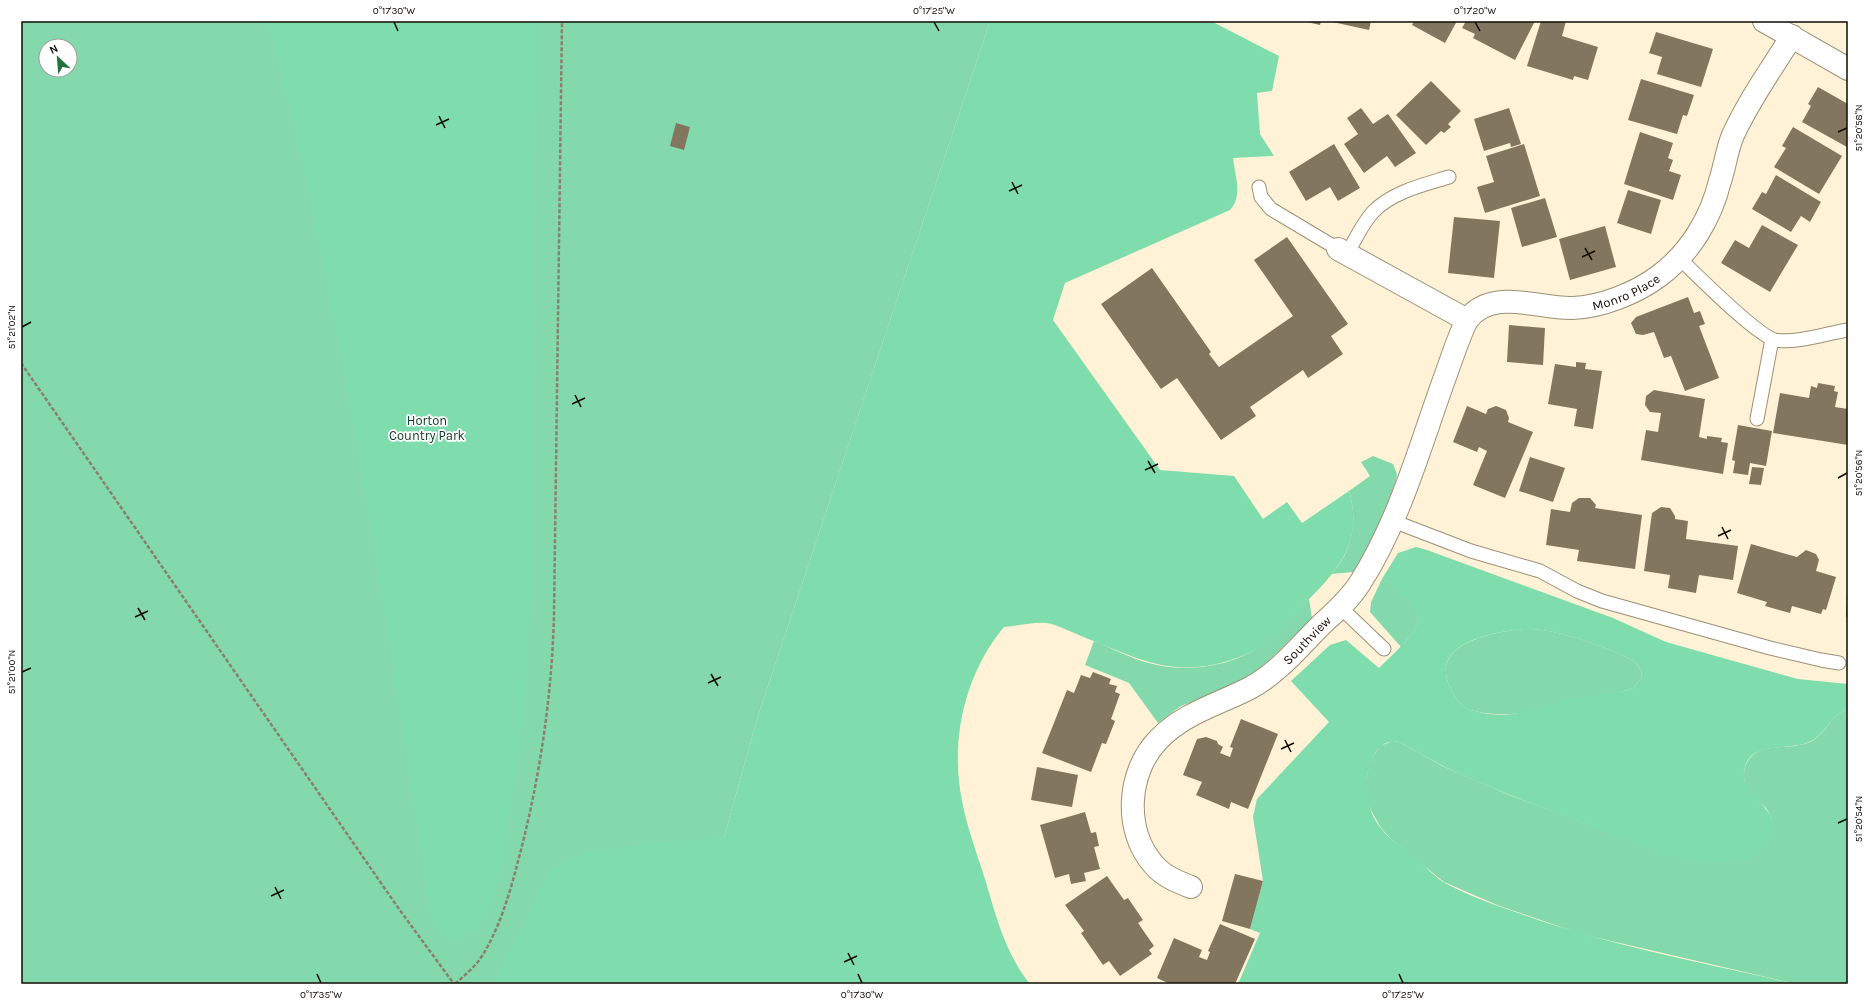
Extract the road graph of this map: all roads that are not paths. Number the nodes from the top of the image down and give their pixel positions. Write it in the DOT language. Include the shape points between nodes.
graph roads {
  1 [pos="1764,21"];
  2 [pos="1791,36"];
  3 [pos="1848,69"];
  4 [pos="1449,177"];
  5 [pos="1259,187"];
  6 [pos="1342,251"];
  7 [pos="1679,258"];
  8 [pos="1467,320"];
  9 [pos="1848,330"];
  10 [pos="1772,339"];
  11 [pos="1758,419"];
  12 [pos="1393,521"];
  13 [pos="1340,607"];
  14 [pos="1384,649"];
  15 [pos="1839,663"];
  16 [pos="1192,887"];
  1 -- 2 [label="street"];
  2 -- 3 [label="street"];
  2 -- 7 [label="street, Monro Place" via="1733,135 1711,209 1695,238"];
  4 -- 6 [label="lane" via="1413,189 1383,204 1372,213"];
  5 -- 6 [label="lane" via="1261,197 1271,209"];
  6 -- 8 [label="street"];
  7 -- 8 [label="street, Monro Place" via="1650,282 1608,301 1572,308 1495,302 1478,309"];
  7 -- 10 [label="lane" via="1754,326"];
  8 -- 12 [label="street, Southview"];
  9 -- 10 [label="lane" via="1795,340"];
  10 -- 11 [label="lane"];
  12 -- 13 [label="street, Southview" via="1360,583"];
  12 -- 15 [label="lane" via="1470,551 1540,571 1602,601 1770,648"];
  13 -- 14 [label="lane"];
  13 -- 16 [label="street, Southview" via="1268,676 1250,688 1194,713 1176,724 1158,740 1140,766 1134,794 1134,820 1139,842 1155,867 1170,878"];
}
